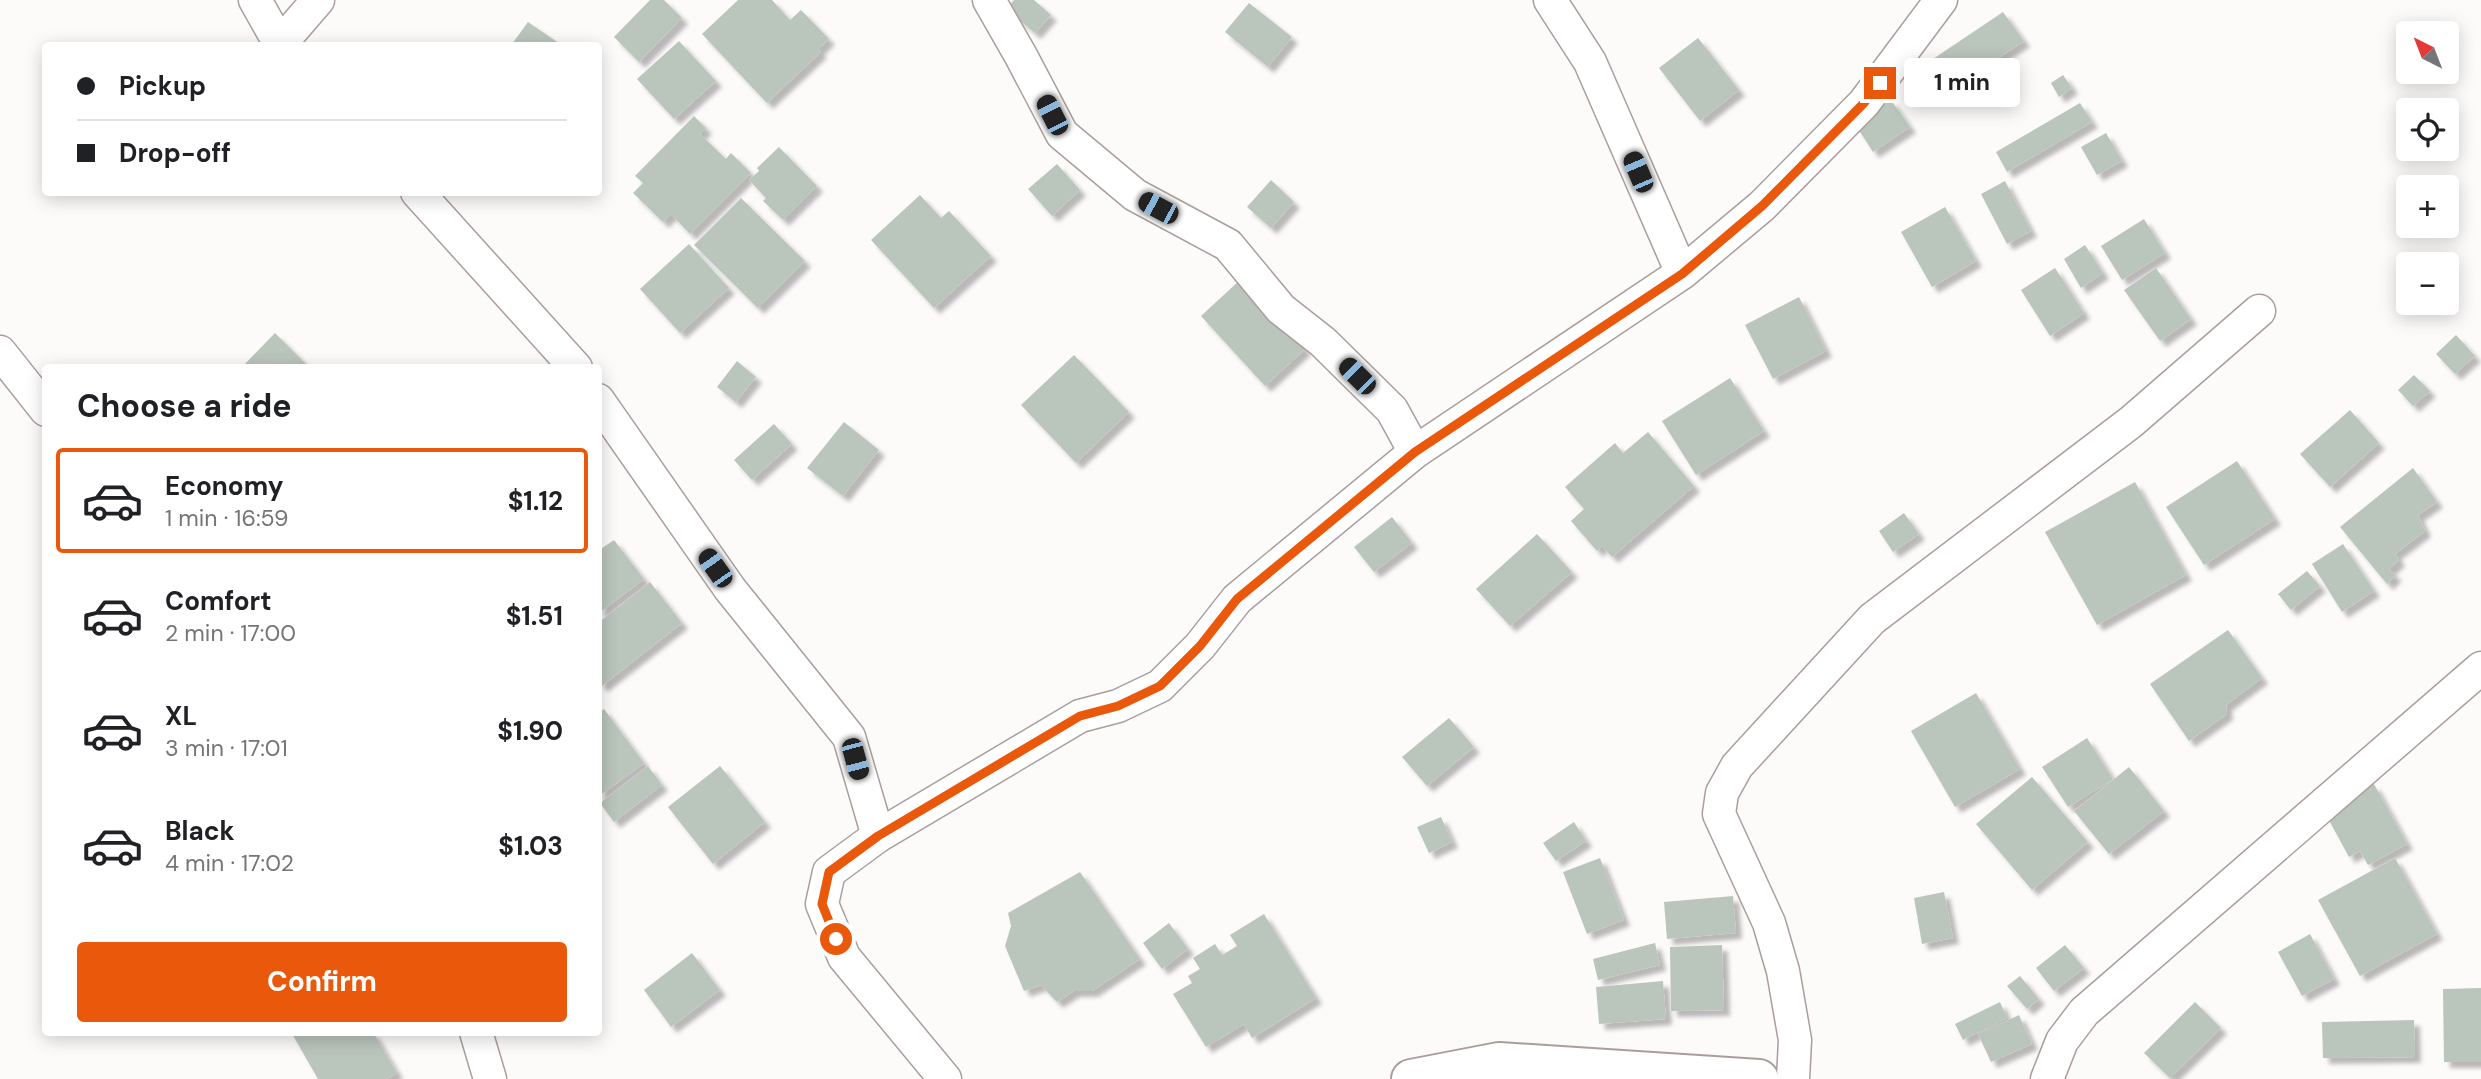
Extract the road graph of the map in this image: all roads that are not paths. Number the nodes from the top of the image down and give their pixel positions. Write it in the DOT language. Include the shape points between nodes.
graph roads {
  1 [pos="255,0"];
  2 [pos="318,0"];
  3 [pos="989,0"];
  4 [pos="1550,0"];
  5 [pos="1941,0"];
  6 [pos="278,42"];
  7 [pos="283,42"];
  8 [pos="421,196"];
  9 [pos="1682,274"];
  10 [pos="2259,311"];
  11 [pos="0,352"];
  12 [pos="572,364"];
  13 [pos="42,405"];
  14 [pos="602,406"];
  15 [pos="1415,452"];
  16 [pos="2481,668"];
  17 [pos="878,836"];
  18 [pos="477,1036"];
  19 [pos="490,1079"];
  20 [pos="945,1079"];
  21 [pos="1411,1079"];
  22 [pos="1759,1079"];
  23 [pos="1793,1079"];
  24 [pos="2047,1079"];
  1 -- 6 [label="street"];
  2 -- 7 [label="street"];
  3 -- 15 [label="street" via="1062,134 1135,195 1228,245 1281,309 1323,342 1392,410"];
  4 -- 9 [label="street" via="1590,62"];
  5 -- 9 [label="street" via="1864,103 1762,206"];
  8 -- 12 [label="street"];
  9 -- 15 [label="street"];
  10 -- 23 [label="street" via="2131,422 1872,619 1737,766 1722,793 1719,814 1769,923 1783,971 1795,1040"];
  11 -- 13 [label="street"];
  14 -- 17 [label="street" via="730,589 849,737"];
  15 -- 17 [label="street" via="1237,599 1160,686 1118,706 1080,716"];
  16 -- 24 [label="street" via="2084,1012 2062,1041"];
  17 -- 20 [label="street" via="829,872 822,904 844,957"];
  18 -- 19 [label="street"];
  21 -- 22 [label="street" via="1499,1062"];
}
